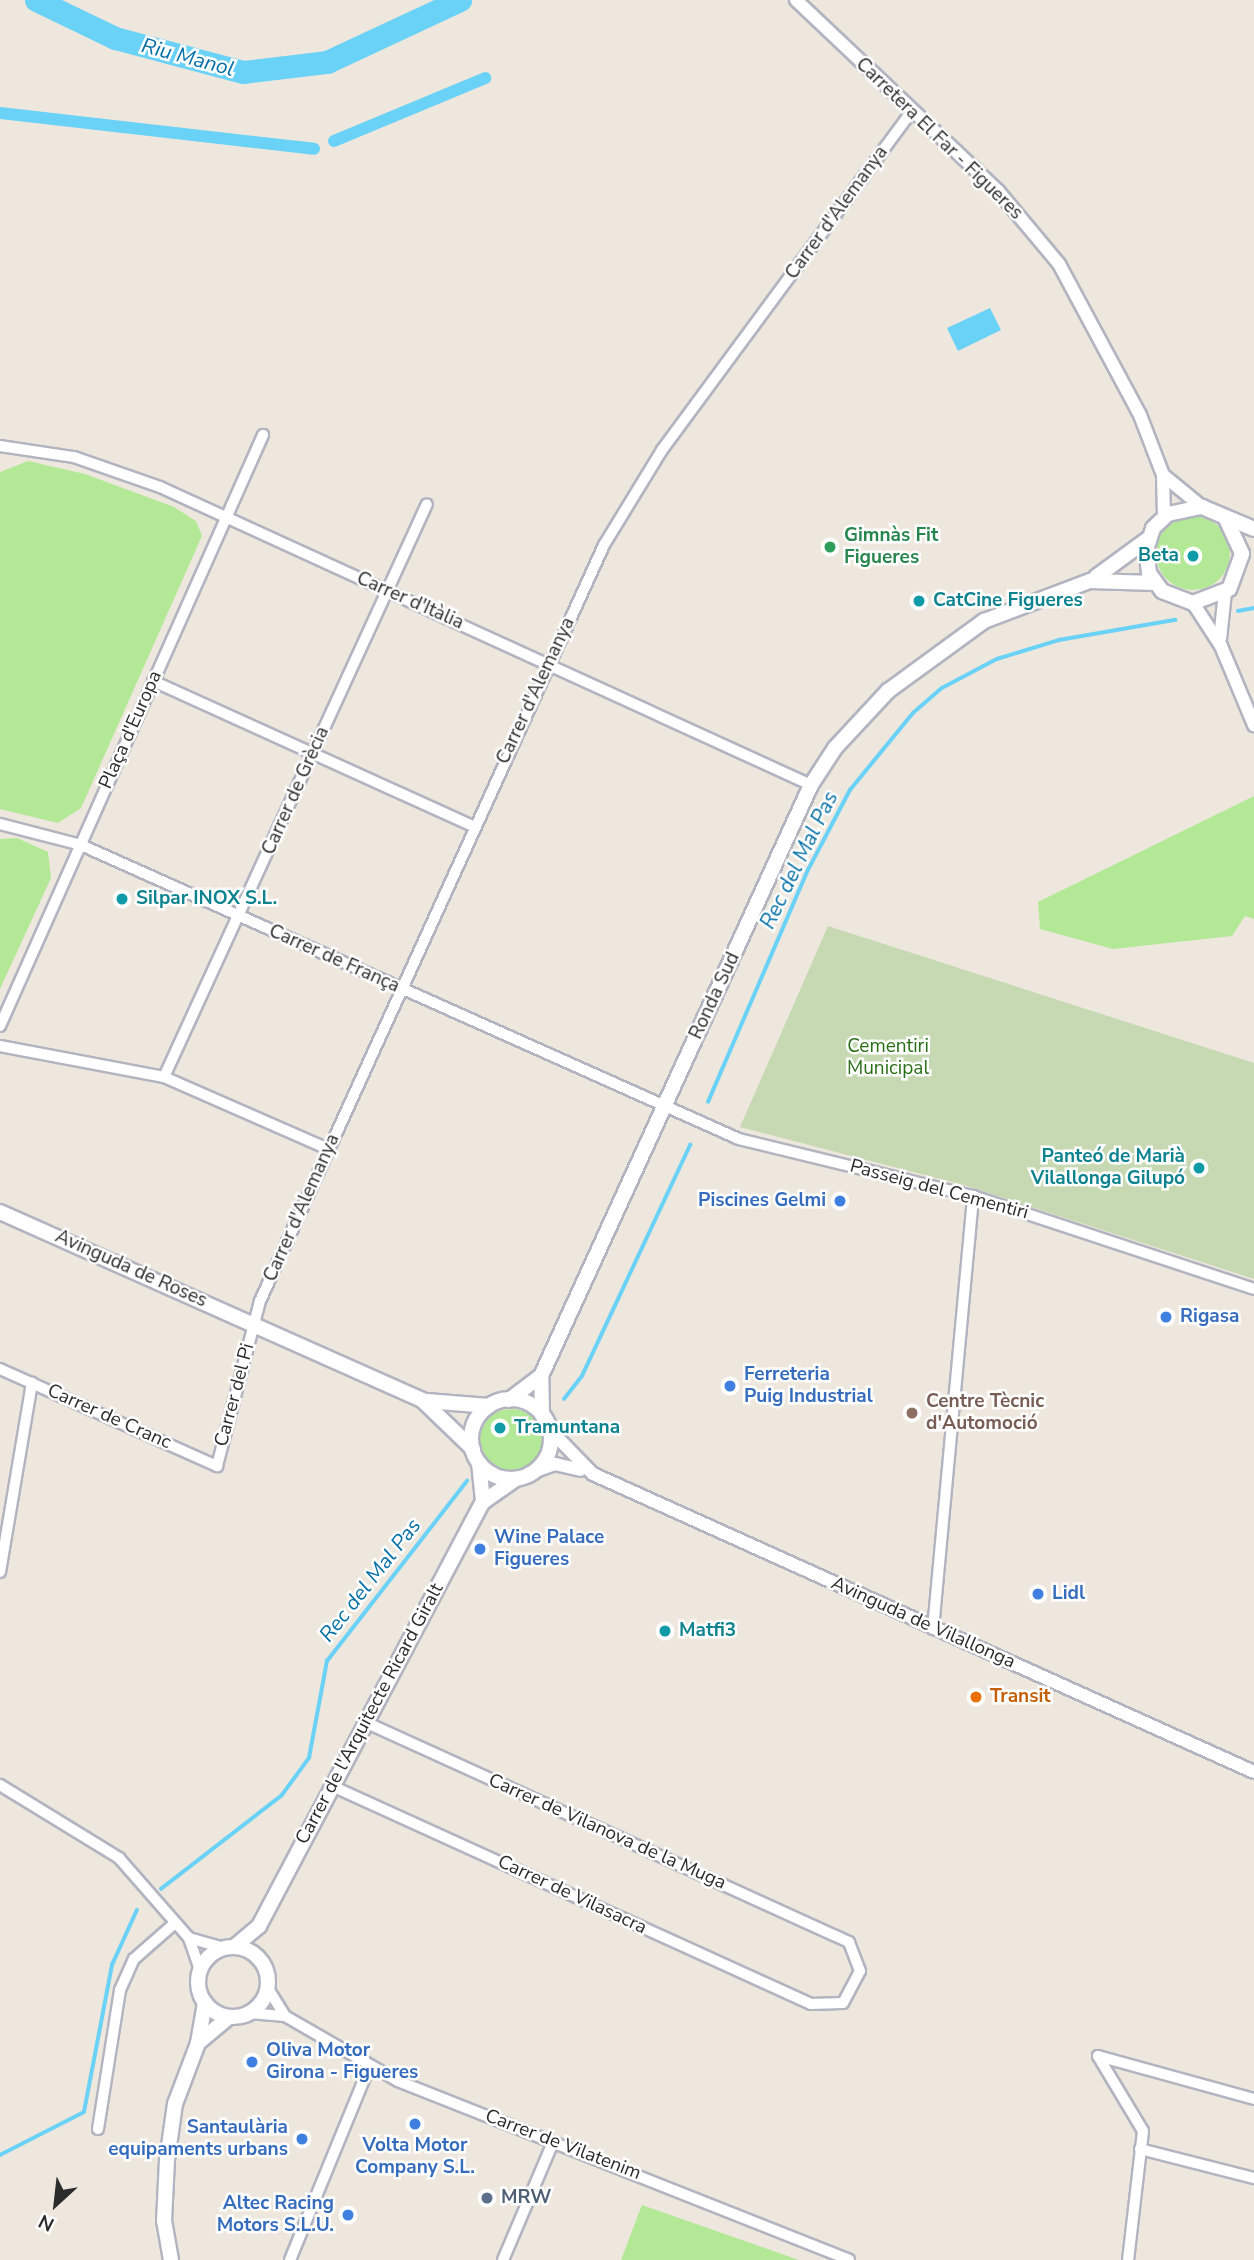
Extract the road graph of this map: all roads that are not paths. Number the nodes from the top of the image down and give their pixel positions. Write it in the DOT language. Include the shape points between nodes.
graph roads {
  1 [pos="796,0"];
  2 [pos="912,111"];
  3 [pos="263,435"];
  4 [pos="0,446"];
  5 [pos="1163,475"];
  6 [pos="427,504"];
  7 [pos="1202,507"];
  8 [pos="1164,516"];
  9 [pos="226,518"];
  10 [pos="1226,519"];
  11 [pos="1254,529"];
  12 [pos="1148,539"];
  13 [pos="1254,554"];
  14 [pos="1241,567"];
  15 [pos="1090,581"];
  16 [pos="1154,583"];
  17 [pos="387,591"];
  18 [pos="1225,592"];
  19 [pos="1193,603"];
  20 [pos="1221,646"];
  21 [pos="549,663"];
  22 [pos="153,681"];
  23 [pos="1254,725"];
  24 [pos="313,754"];
  25 [pos="811,785"];
  26 [pos="0,824"];
  27 [pos="474,826"];
  28 [pos="81,845"];
  29 [pos="239,917"];
  30 [pos="401,989"];
  31 [pos="0,1026"];
  32 [pos="0,1046"];
  33 [pos="164,1077"];
  34 [pos="663,1108"];
  35 [pos="328,1149"];
  36 [pos="973,1196"];
  37 [pos="2,1211"];
  38 [pos="1254,1290"];
  39 [pos="254,1324"];
  40 [pos="0,1369"];
  41 [pos="541,1376"];
  42 [pos="32,1383"];
  43 [pos="422,1400"];
  44 [pos="509,1400"];
  45 [pos="489,1406"];
  46 [pos="542,1415"];
  47 [pos="550,1430"];
  48 [pos="472,1448"];
  49 [pos="479,1463"];
  50 [pos="217,1466"];
  51 [pos="535,1471"];
  52 [pos="593,1474"];
  53 [pos="516,1479"];
  54 [pos="483,1502"];
  55 [pos="0,1573"];
  56 [pos="933,1629"];
  57 [pos="365,1722"];
  58 [pos="1254,1772"];
  59 [pos="0,1785"];
  60 [pos="332,1786"];
  61 [pos="174,1924"];
  62 [pos="259,1926"];
  63 [pos="189,1938"];
  64 [pos="229,1948"];
  65 [pos="259,1960"];
  66 [pos="200,1970"];
  67 [pos="267,1987"];
  68 [pos="205,2003"];
  69 [pos="811,2004"];
  70 [pos="249,2013"];
  71 [pos="285,2016"];
  72 [pos="229,2017"];
  73 [pos="198,2043"];
  74 [pos="369,2067"];
  75 [pos="1254,2099"];
  76 [pos="99,2129"];
  77 [pos="553,2142"];
  78 [pos="1140,2149"];
  79 [pos="1254,2178"];
  80 [pos="171,2260"];
  81 [pos="290,2260"];
  82 [pos="503,2260"];
  83 [pos="849,2260"];
  84 [pos="1128,2260"];
  1 -- 2 [label="street, Carretera El Far - Figueres"];
  2 -- 5 [label="street, Carretera El Far - Figueres" via="1005,199 1065,272 1112,354"];
  2 -- 21 [label="street, Carrer d'Alemanya" via="639,484"];
  3 -- 9 [label="street, Plaça d'Europa"];
  4 -- 9 [label="street, Carrer d'Itàlia" via="108,467"];
  5 -- 7 [label="street, Carretera El Far - Figueres"];
  5 -- 8 [label="street, Carretera El Far - Figueres"];
  6 -- 17 [label="street, Carrer de Grècia"];
  7 -- 8 [label="main road"];
  7 -- 10 [label="main road"];
  8 -- 12 [label="main road, Ronda Sud"];
  9 -- 17 [label="street, Carrer d'Itàlia"];
  9 -- 22 [label="street, Plaça d'Europa"];
  10 -- 11 [label="main road"];
  10 -- 14 [label="main road" via="1240,541"];
  12 -- 15 [label="main road, Ronda Sud"];
  12 -- 16 [label="main road" via="1146,561"];
  13 -- 14 [label="main road"];
  14 -- 18 [label="main road"];
  15 -- 16 [label="main road, Ronda Sud"];
  15 -- 25 [label="main road, Ronda Sud" via="999,614 944,646 859,719"];
  16 -- 19 [label="main road, Ronda Sud" via="1171,598"];
  17 -- 21 [label="street, Carrer d'Itàlia"];
  17 -- 24 [label="street, Carrer de Grècia"];
  18 -- 19 [label="main road"];
  18 -- 20 [label="street"];
  19 -- 20 [label="street"];
  20 -- 23 [label="street"];
  21 -- 25 [label="street, Carrer d'Itàlia"];
  21 -- 27 [label="street, Carrer d'Alemanya"];
  22 -- 24 [label="street"];
  22 -- 28 [label="street, Plaça d'Europa"];
  24 -- 27 [label="street"];
  24 -- 29 [label="street, Carrer de Grècia"];
  25 -- 34 [label="main road, Ronda Sud"];
  26 -- 28 [label="street, Carrer de França"];
  27 -- 30 [label="street, Carrer d'Alemanya"];
  28 -- 29 [label="street, Carrer de França"];
  28 -- 31 [label="street, Plaça d'Europa"];
  29 -- 30 [label="street, Carrer de França"];
  29 -- 33 [label="street, Carrer de Grècia"];
  30 -- 34 [label="street, Carrer de França"];
  30 -- 35 [label="street, Carrer d'Alemanya"];
  32 -- 33 [label="street"];
  33 -- 35 [label="street"];
  34 -- 36 [label="street, Passeig del Cementiri" via="738,1139"];
  34 -- 41 [label="main road, Ronda Sud"];
  35 -- 39 [label="street, Carrer d'Alemanya"];
  36 -- 38 [label="street, Passeig del Cementiri"];
  36 -- 56 [label="street"];
  37 -- 39 [label="main road, Avinguda de Roses"];
  39 -- 43 [label="main road"];
  39 -- 50 [label="street, Carrer del Pi"];
  40 -- 42 [label="street, Carrer de Cranc"];
  41 -- 44 [label="main road, Ronda Sud"];
  41 -- 46 [label="main road, Ronda Sud"];
  42 -- 50 [label="street, Carrer de Cranc"];
  42 -- 55 [label="street"];
  43 -- 45 [label="main road"];
  43 -- 48 [label="main road"];
  44 -- 45 [label="main road"];
  44 -- 46 [label="main road"];
  45 -- 48 [label="main road" via="476,1421"];
  46 -- 47 [label="main road"];
  47 -- 51 [label="main road" via="547,1456"];
  47 -- 52 [label="street, Avinguda de Vilallonga"];
  48 -- 49 [label="main road"];
  49 -- 53 [label="main road" via="496,1476"];
  49 -- 54 [label="main road"];
  51 -- 52 [label="street, Avinguda de Vilallonga" via="555,1464"];
  51 -- 53 [label="main road"];
  52 -- 56 [label="street, Avinguda de Vilallonga"];
  53 -- 54 [label="main road, Carrer de l'Arquitecte Ricard Giralt"];
  54 -- 57 [label="main road, Carrer de l'Arquitecte Ricard Giralt"];
  56 -- 58 [label="street, Avinguda de Vilallonga"];
  57 -- 60 [label="main road, Carrer de l'Arquitecte Ricard Giralt"];
  57 -- 69 [label="street, Carrer de Vilanova de la Muga" via="849,1942 860,1971 844,2003"];
  59 -- 61 [label="street" via="119,1858"];
  60 -- 62 [label="main road, Carrer de l'Arquitecte Ricard Giralt"];
  60 -- 69 [label="street, Carrer de Vilasacra"];
  61 -- 63 [label="street"];
  61 -- 76 [label="street" via="134,1959 120,1990"];
  62 -- 64 [label="main road, Carrer de l'Arquitecte Ricard Giralt"];
  62 -- 65 [label="main road, Carrer de l'Arquitecte Ricard Giralt"];
  63 -- 64 [label="street"];
  63 -- 66 [label="street"];
  64 -- 65 [label="main road"];
  64 -- 66 [label="main road"];
  65 -- 67 [label="main road"];
  66 -- 68 [label="main road"];
  67 -- 70 [label="main road"];
  67 -- 71 [label="street, Carrer de Vilatenim"];
  68 -- 72 [label="main road"];
  68 -- 73 [label="main road"];
  70 -- 71 [label="street, Carrer de Vilatenim"];
  70 -- 72 [label="main road"];
  71 -- 74 [label="street, Carrer de Vilatenim"];
  72 -- 73 [label="main road"];
  73 -- 80 [label="main road" via="175,2104 167,2160 164,2221"];
  74 -- 77 [label="street, Carrer de Vilatenim"];
  74 -- 81 [label="street"];
  75 -- 78 [label="street" via="1098,2056 1143,2131"];
  77 -- 82 [label="street"];
  77 -- 83 [label="street, Carrer de Vilatenim"];
  78 -- 79 [label="street"];
  78 -- 84 [label="street"];
}
